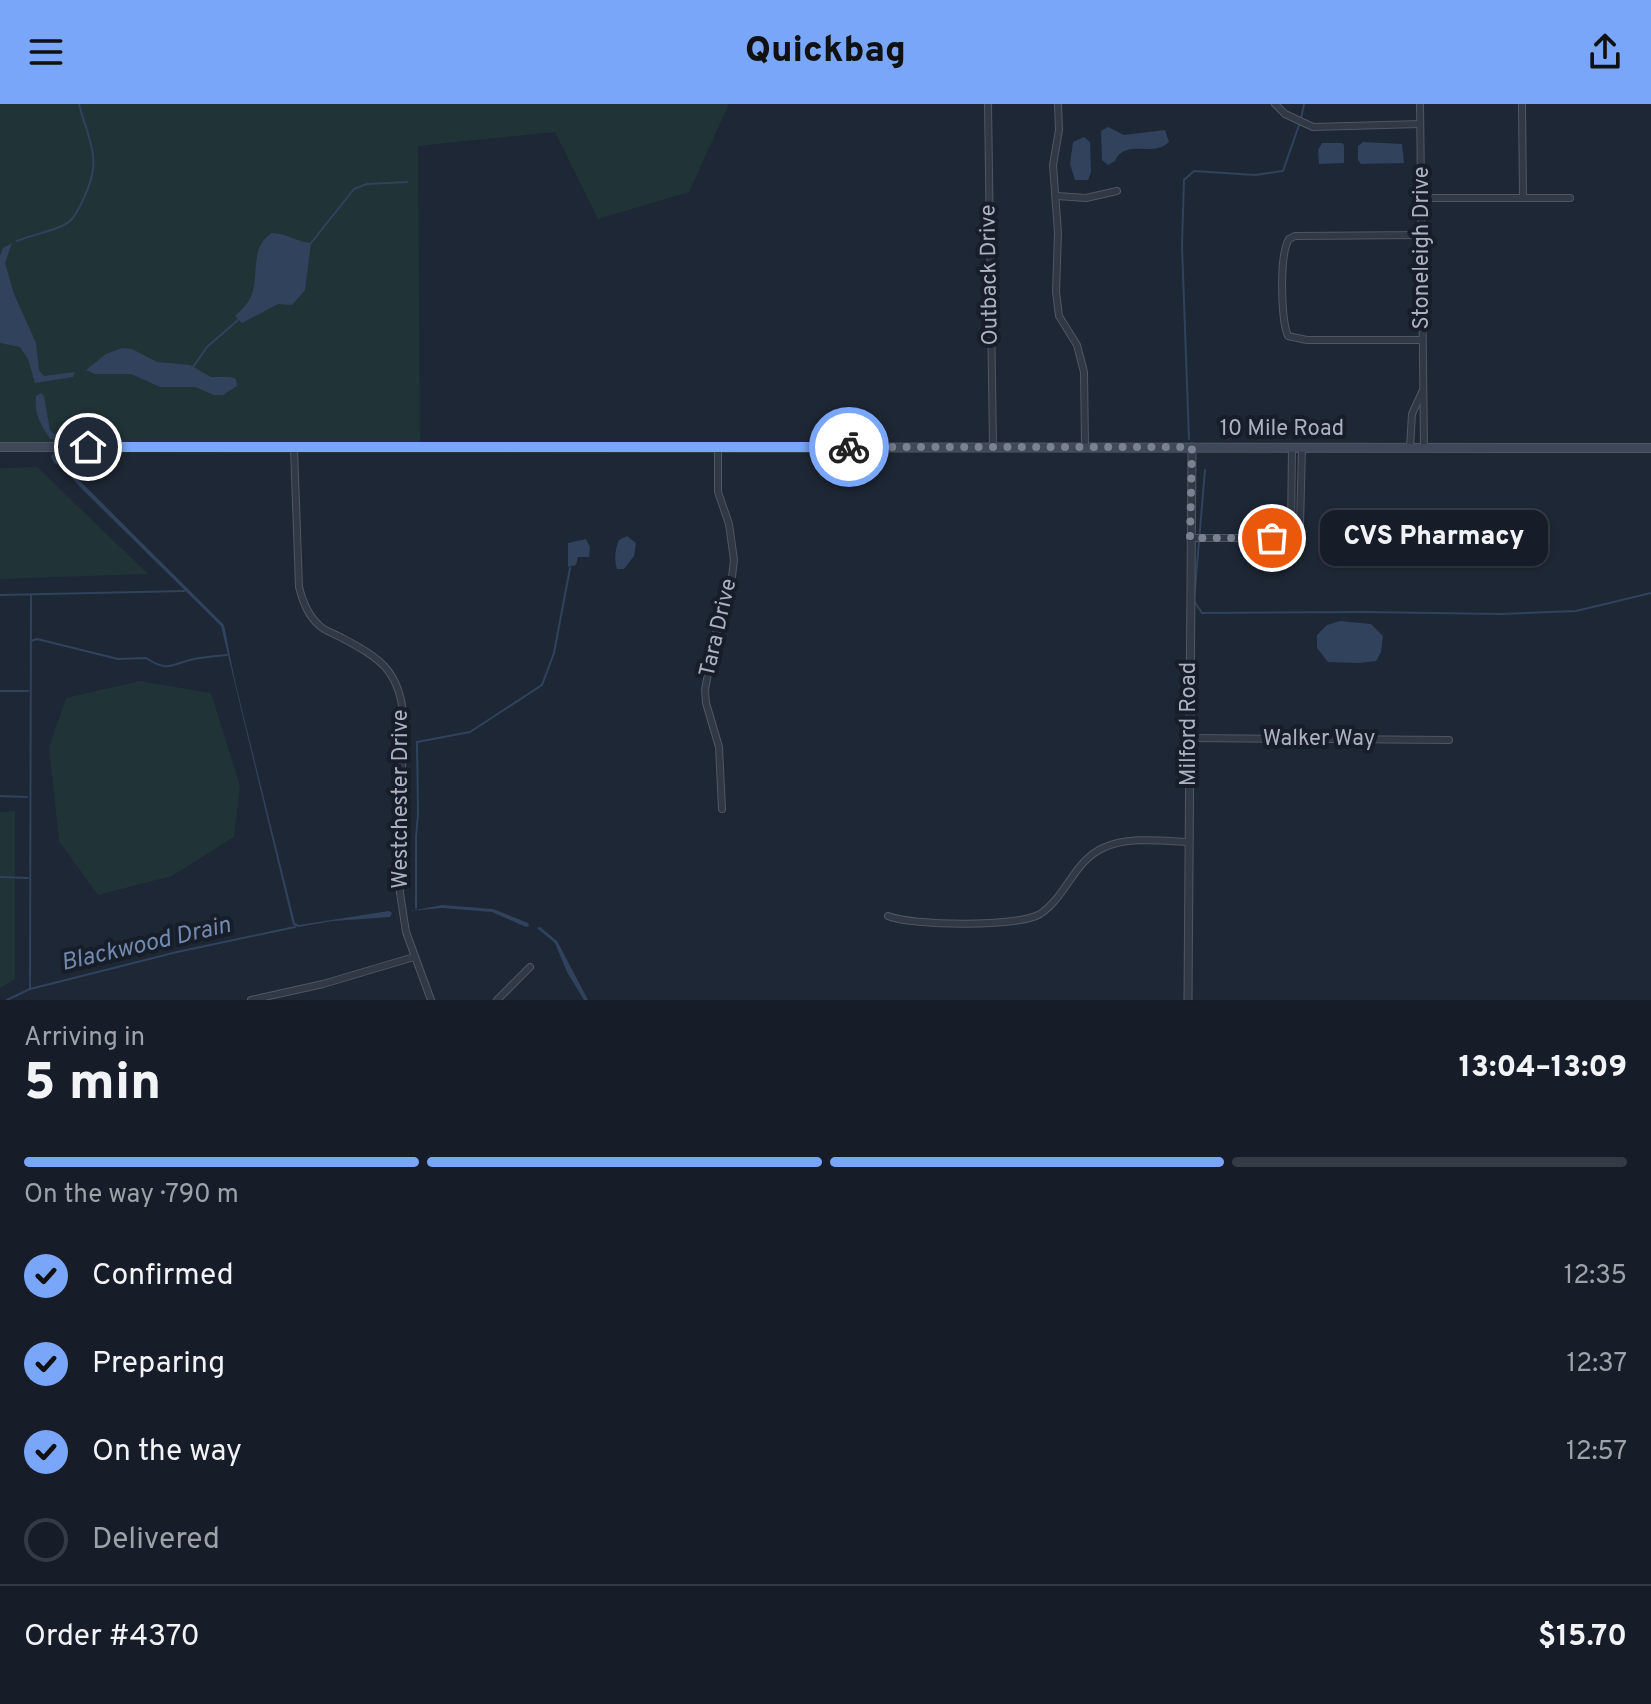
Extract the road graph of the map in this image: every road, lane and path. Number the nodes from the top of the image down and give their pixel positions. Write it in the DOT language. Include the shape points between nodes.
graph roads {
  1 [pos="988,104"];
  2 [pos="1058,104"];
  3 [pos="1275,104"];
  4 [pos="1420,104"];
  5 [pos="1522,104"];
  6 [pos="1420,124"];
  7 [pos="1117,191"];
  8 [pos="1057,196"];
  9 [pos="1422,198"];
  10 [pos="1523,198"];
  11 [pos="1570,198"];
  12 [pos="1422,235"];
  13 [pos="1422,340"];
  14 [pos="1422,392"];
  15 [pos="0,447"];
  16 [pos="993,447"];
  17 [pos="1085,447"];
  18 [pos="1192,447"];
  19 [pos="1297,447"];
  20 [pos="294,448"];
  21 [pos="718,448"];
  22 [pos="1410,448"];
  23 [pos="1424,448"];
  24 [pos="1651,448"];
  25 [pos="1190,538"];
  26 [pos="1189,738"];
  27 [pos="1449,740"];
  28 [pos="722,809"];
  29 [pos="1189,842"];
  30 [pos="888,916"];
  31 [pos="414,957"];
  32 [pos="530,967"];
  33 [pos="251,1000"];
  34 [pos="431,1000"];
  35 [pos="497,1000"];
  36 [pos="1188,1000"];
  1 -- 16 [label="street, Outback Drive"];
  2 -- 8 [label="street" via="1053,165"];
  3 -- 6 [label="street" via="1313,127"];
  4 -- 6 [label="street, Stoneleigh Drive"];
  5 -- 10 [label="street"];
  6 -- 9 [label="street, Stoneleigh Drive"];
  7 -- 8 [label="street" via="1086,198"];
  8 -- 17 [label="street" via="1056,292 1059,316 1077,345 1084,372"];
  9 -- 10 [label="street"];
  9 -- 12 [label="street, Stoneleigh Drive"];
  10 -- 11 [label="street"];
  12 -- 13 [label="street, Stoneleigh Drive"];
  12 -- 13 [label="street" via="1295,236 1283,253 1288,336"];
  13 -- 14 [label="street, Stoneleigh Drive"];
  14 -- 22 [label="street, Stoneleigh Drive" via="1412,414"];
  14 -- 23 [label="street, Stoneleigh Drive"];
  15 -- 20 [label="main road, 10 Mile Road"];
  16 -- 17 [label="main road, 10 Mile Road"];
  16 -- 21 [label="main road, 10 Mile Road"];
  17 -- 18 [label="main road, 10 Mile Road"];
  18 -- 19 [label="main road, 10 Mile Road"];
  18 -- 25 [label="street, Milford Road"];
  19 -- 22 [label="main road, 10 Mile Road"];
  19 -- 25 [label="street" via="1296,538"];
  20 -- 21 [label="main road, 10 Mile Road"];
  20 -- 31 [label="street, Westchester Drive" via="299,587 305,607 320,626 387,667 400,690 400,893"];
  21 -- 28 [label="street, Tara Drive" via="718,492 734,558 705,690 719,747"];
  22 -- 23 [label="main road, 10 Mile Road"];
  23 -- 24 [label="main road, 10 Mile Road"];
  25 -- 26 [label="street, Milford Road"];
  26 -- 27 [label="street, Walker Way"];
  26 -- 29 [label="street, Milford Road"];
  29 -- 30 [label="street" via="1132,841 1105,847 1029,919 919,922"];
  29 -- 36 [label="street, Milford Road"];
  31 -- 33 [label="street"];
  31 -- 34 [label="street, Westchester Drive"];
  32 -- 35 [label="street"];
}
